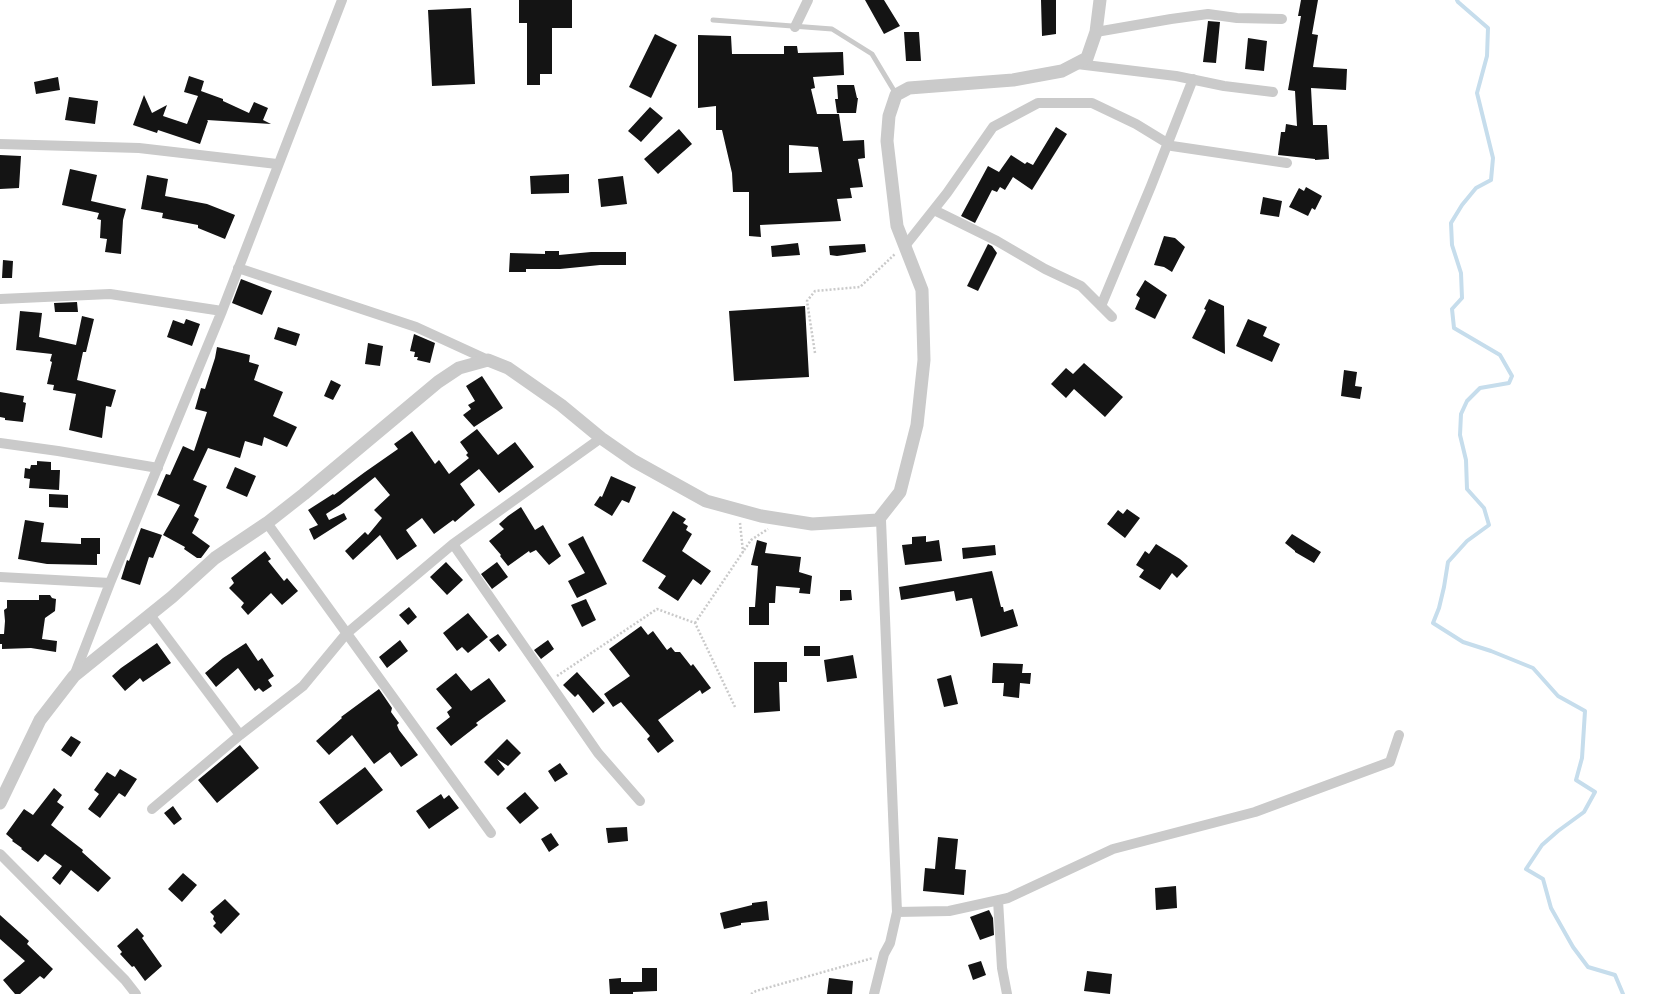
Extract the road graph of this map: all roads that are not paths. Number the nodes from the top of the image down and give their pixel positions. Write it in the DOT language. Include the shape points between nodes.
graph roads {
  1 [pos="342,0"];
  2 [pos="808,0"];
  3 [pos="1100,0"];
  4 [pos="1282,19"];
  5 [pos="713,20"];
  6 [pos="795,27"];
  7 [pos="1096,32"];
  8 [pos="1077,64"];
  9 [pos="1193,80"];
  10 [pos="1273,92"];
  11 [pos="896,95"];
  12 [pos="1168,143"];
  13 [pos="0,144"];
  14 [pos="1287,163"];
  15 [pos="277,164"];
  16 [pos="934,210"];
  17 [pos="905,246"];
  18 [pos="238,268"];
  19 [pos="0,299"];
  20 [pos="1101,306"];
  21 [pos="222,311"];
  22 [pos="1112,317"];
  23 [pos="488,360"];
  24 [pos="601,438"];
  25 [pos="0,443"];
  26 [pos="158,468"];
  27 [pos="878,520"];
  28 [pos="267,523"];
  29 [pos="453,544"];
  30 [pos="0,577"];
  31 [pos="110,583"];
  32 [pos="150,615"];
  33 [pos="346,634"];
  34 [pos="74,676"];
  35 [pos="240,735"];
  36 [pos="1399,735"];
  37 [pos="640,801"];
  38 [pos="0,803"];
  39 [pos="152,809"];
  40 [pos="490,833"];
  41 [pos="0,854"];
  42 [pos="998,900"];
  43 [pos="897,912"];
  44 [pos="136,994"];
  45 [pos="874,994"];
  46 [pos="1007,994"];
  1 -- 15 [label="street"];
  2 -- 6 [label="street"];
  3 -- 7 [label="street"];
  4 -- 7 [label="street" via="1208,14"];
  5 -- 6 [label="lane"];
  6 -- 11 [label="lane" via="832,29 872,54"];
  7 -- 8 [label="street" via="1087,58"];
  8 -- 9 [label="street"];
  8 -- 11 [label="street" via="1062,71 1013,80 909,88"];
  9 -- 10 [label="street"];
  9 -- 12 [label="street"];
  11 -- 17 [label="street" via="889,116 887,141 897,226"];
  12 -- 14 [label="street" via="1172,146"];
  12 -- 16 [label="street" via="1092,103 1038,103 993,127"];
  12 -- 20 [label="street"];
  13 -- 15 [label="street" via="139,148"];
  15 -- 18 [label="street"];
  16 -- 17 [label="street"];
  16 -- 20 [label="street" via="1081,286"];
  17 -- 27 [label="street" via="922,290 924,360 917,425 900,492"];
  18 -- 21 [label="street"];
  18 -- 23 [label="street" via="416,327"];
  19 -- 21 [label="street" via="110,294"];
  20 -- 22 [label="street"];
  21 -- 26 [label="street"];
  23 -- 24 [label="street" via="508,368 544,392"];
  23 -- 28 [label="street" via="459,368 438,382"];
  24 -- 27 [label="street" via="634,461 706,501 738,510 812,524"];
  24 -- 29 [label="street"];
  25 -- 26 [label="street" via="58,450"];
  26 -- 31 [label="street"];
  27 -- 43 [label="street" via="881,520"];
  28 -- 32 [label="street" via="215,558"];
  28 -- 33 [label="street"];
  29 -- 33 [label="street"];
  29 -- 37 [label="street" via="598,753"];
  30 -- 31 [label="street"];
  31 -- 34 [label="street"];
  32 -- 34 [label="street"];
  32 -- 35 [label="street"];
  33 -- 35 [label="street" via="303,686"];
  33 -- 40 [label="street"];
  34 -- 38 [label="street" via="40,720"];
  35 -- 39 [label="street"];
  36 -- 42 [label="street" via="1390,762 1255,812 1113,849 1008,898"];
  41 -- 44 [label="street"];
  42 -- 43 [label="street" via="949,911"];
  42 -- 46 [label="street" via="1002,968"];
  43 -- 45 [label="street"];
}
